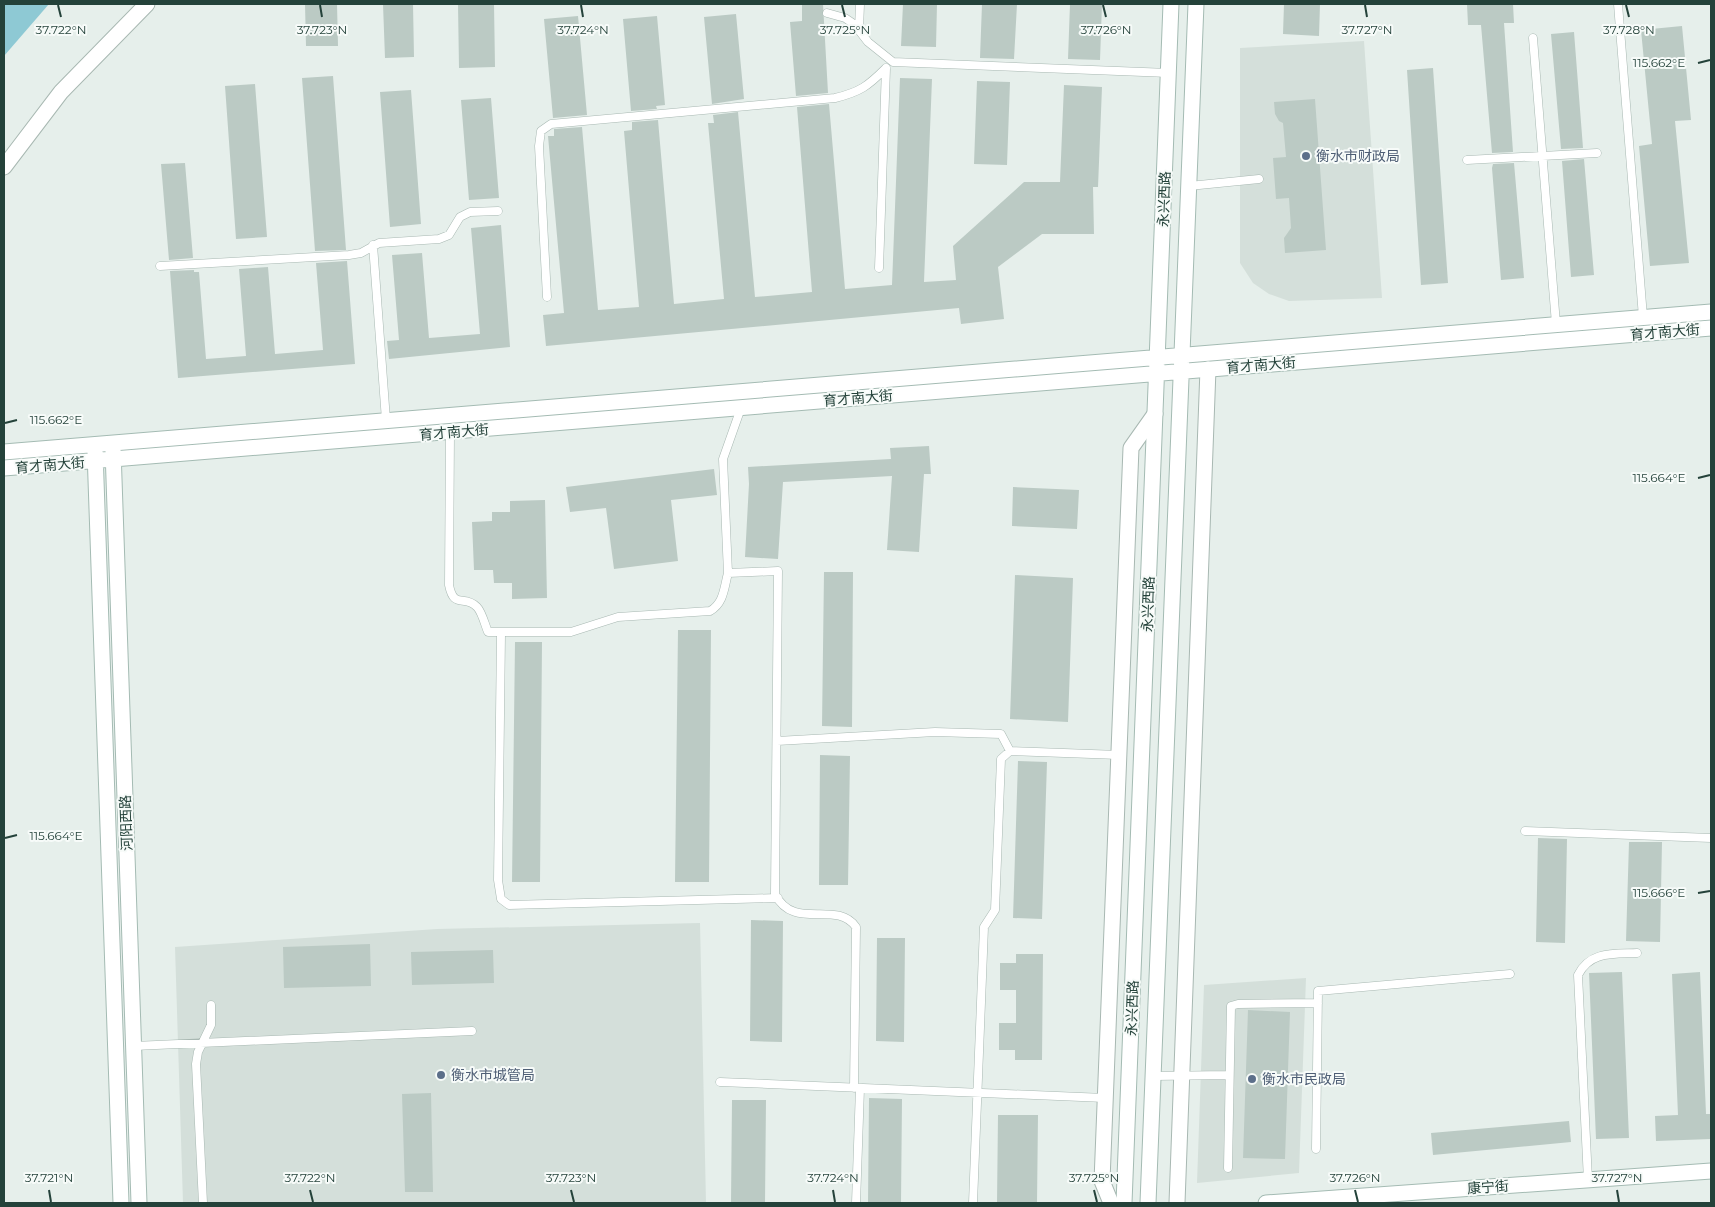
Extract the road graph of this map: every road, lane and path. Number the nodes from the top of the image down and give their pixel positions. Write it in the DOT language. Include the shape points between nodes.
graph roads {
  1 [pos="147,4"];
  2 [pos="860,4"];
  3 [pos="1171,4"];
  4 [pos="1196,4"];
  5 [pos="1618,4"];
  6 [pos="827,13"];
  7 [pos="859,29"];
  8 [pos="1533,38"];
  9 [pos="893,62"];
  10 [pos="886,68"];
  11 [pos="1169,73"];
  12 [pos="1597,153"];
  13 [pos="1542,156"];
  14 [pos="1467,160"];
  15 [pos="4,167"];
  16 [pos="1259,179"];
  17 [pos="1189,186"];
  18 [pos="498,211"];
  19 [pos="373,245"];
  20 [pos="160,266"];
  21 [pos="880,268"];
  22 [pos="547,297"];
  23 [pos="1711,312"];
  24 [pos="1643,317"];
  25 [pos="1556,324"];
  26 [pos="1711,328"];
  27 [pos="1182,355"];
  28 [pos="1157,357"];
  29 [pos="1208,369"];
  30 [pos="1181,372"];
  31 [pos="1157,374"];
  32 [pos="741,408"];
  33 [pos="1155,414"];
  34 [pos="386,420"];
  35 [pos="450,432"];
  36 [pos="113,443"];
  37 [pos="95,444"];
  38 [pos="4,452"];
  39 [pos="114,460"];
  40 [pos="96,461"];
  41 [pos="4,468"];
  42 [pos="728,573"];
  43 [pos="500,634"];
  44 [pos="777,740"];
  45 [pos="1010,751"];
  46 [pos="1119,756"];
  47 [pos="1525,831"];
  48 [pos="1711,838"];
  49 [pos="778,898"];
  50 [pos="1637,952"];
  51 [pos="1510,974"];
  52 [pos="1318,1003"];
  53 [pos="211,1005"];
  54 [pos="472,1031"];
  55 [pos="201,1043"];
  56 [pos="134,1046"];
  57 [pos="1230,1075"];
  58 [pos="1154,1076"];
  59 [pos="1182,1076"];
  60 [pos="720,1082"];
  61 [pos="857,1088"];
  62 [pos="977,1092"];
  63 [pos="1105,1098"];
  64 [pos="1316,1149"];
  65 [pos="1228,1168"];
  66 [pos="1711,1171"];
  67 [pos="1588,1180"];
  68 [pos="121,1203"];
  69 [pos="139,1203"];
  70 [pos="203,1203"];
  71 [pos="856,1203"];
  72 [pos="973,1203"];
  73 [pos="1111,1203"];
  74 [pos="1124,1203"];
  75 [pos="1148,1203"];
  76 [pos="1177,1203"];
  77 [pos="1266,1203"];
  1 -- 15 [label="main road" via="61,92"];
  2 -- 7 [label="lane"];
  3 -- 11 [label="main road, 永兴西路"];
  4 -- 17 [label="main road, 永兴西路"];
  5 -- 24 [label="lane"];
  6 -- 7 [label="lane" via="845,18"];
  7 -- 9 [label="lane" via="868,42"];
  8 -- 13 [label="lane"];
  9 -- 10 [label="lane"];
  9 -- 11 [label="lane"];
  10 -- 21 [label="lane"];
  10 -- 22 [label="lane" via="868,86 835,98 551,124 541,131 539,146"];
  11 -- 28 [label="main road, 永兴西路"];
  12 -- 13 [label="lane"];
  13 -- 14 [label="lane"];
  13 -- 25 [label="lane"];
  16 -- 17 [label="lane"];
  17 -- 27 [label="main road, 永兴西路"];
  18 -- 19 [label="lane" via="470,212 460,217 449,235 438,239"];
  19 -- 20 [label="lane" via="361,253 350,255"];
  19 -- 34 [label="lane"];
  23 -- 24 [label="main road, 育才南大街"];
  24 -- 25 [label="main road, 育才南大街"];
  25 -- 27 [label="main road, 育才南大街"];
  26 -- 29 [label="main road, 育才南大街"];
  27 -- 28 [label="main road, 育才南大街"];
  27 -- 30 [label="main road, 永兴西路"];
  28 -- 31 [label="main road, 永兴西路"];
  28 -- 34 [label="main road, 育才南大街"];
  29 -- 30 [label="main road, 育才南大街"];
  29 -- 59 [label="main road"];
  30 -- 31 [label="main road, 育才南大街"];
  30 -- 58 [label="main road, 永兴西路"];
  31 -- 32 [label="main road, 育才南大街"];
  31 -- 33 [label="main road, 永兴西路"];
  32 -- 35 [label="main road, 育才南大街"];
  32 -- 42 [label="lane" via="723,459"];
  33 -- 46 [label="main road" via="1131,448"];
  33 -- 74 [label="main road, 永兴西路"];
  34 -- 36 [label="main road, 育才南大街"];
  35 -- 39 [label="main road, 育才南大街"];
  35 -- 43 [label="lane" via="451,596 456,601 470,602 479,608 488,632"];
  36 -- 37 [label="main road, 育才南大街"];
  36 -- 39 [label="main road, 河阳西路"];
  37 -- 38 [label="main road, 育才南大街"];
  37 -- 40 [label="main road, 河阳西路"];
  39 -- 40 [label="main road, 育才南大街"];
  39 -- 56 [label="main road, 河阳西路"];
  40 -- 41 [label="main road, 育才南大街"];
  40 -- 68 [label="main road, 河阳西路"];
  42 -- 43 [label="lane" via="721,600 710,611 618,616 571,632"];
  42 -- 44 [label="lane" via="778,571"];
  43 -- 49 [label="lane" via="498,880 501,899 509,905"];
  44 -- 45 [label="lane" via="935,732 1001,734"];
  44 -- 49 [label="lane" via="775,889"];
  45 -- 46 [label="lane"];
  45 -- 62 [label="lane" via="1001,759 995,910 984,927"];
  46 -- 63 [label="main road"];
  47 -- 48 [label="lane"];
  49 -- 61 [label="lane" via="795,914 841,916 851,920 856,927"];
  50 -- 67 [label="lane" via="1601,954 1582,966 1578,974"];
  51 -- 52 [label="lane" via="1326,988 1318,990"];
  52 -- 57 [label="lane" via="1231,1006"];
  52 -- 64 [label="lane"];
  53 -- 55 [label="lane" via="211,1025"];
  54 -- 55 [label="lane"];
  55 -- 56 [label="lane"];
  55 -- 70 [label="lane" via="196,1064"];
  56 -- 69 [label="main road, 河阳西路"];
  57 -- 59 [label="lane"];
  57 -- 65 [label="lane"];
  58 -- 59 [label="lane"];
  58 -- 75 [label="main road, 永兴西路"];
  59 -- 76 [label="main road"];
  60 -- 61 [label="lane"];
  61 -- 62 [label="lane"];
  61 -- 71 [label="lane"];
  62 -- 63 [label="lane"];
  62 -- 72 [label="lane"];
  63 -- 73 [label="main road" via="1102,1181"];
  66 -- 67 [label="main road, 康宁街"];
  67 -- 77 [label="main road, 康宁街"];
}
